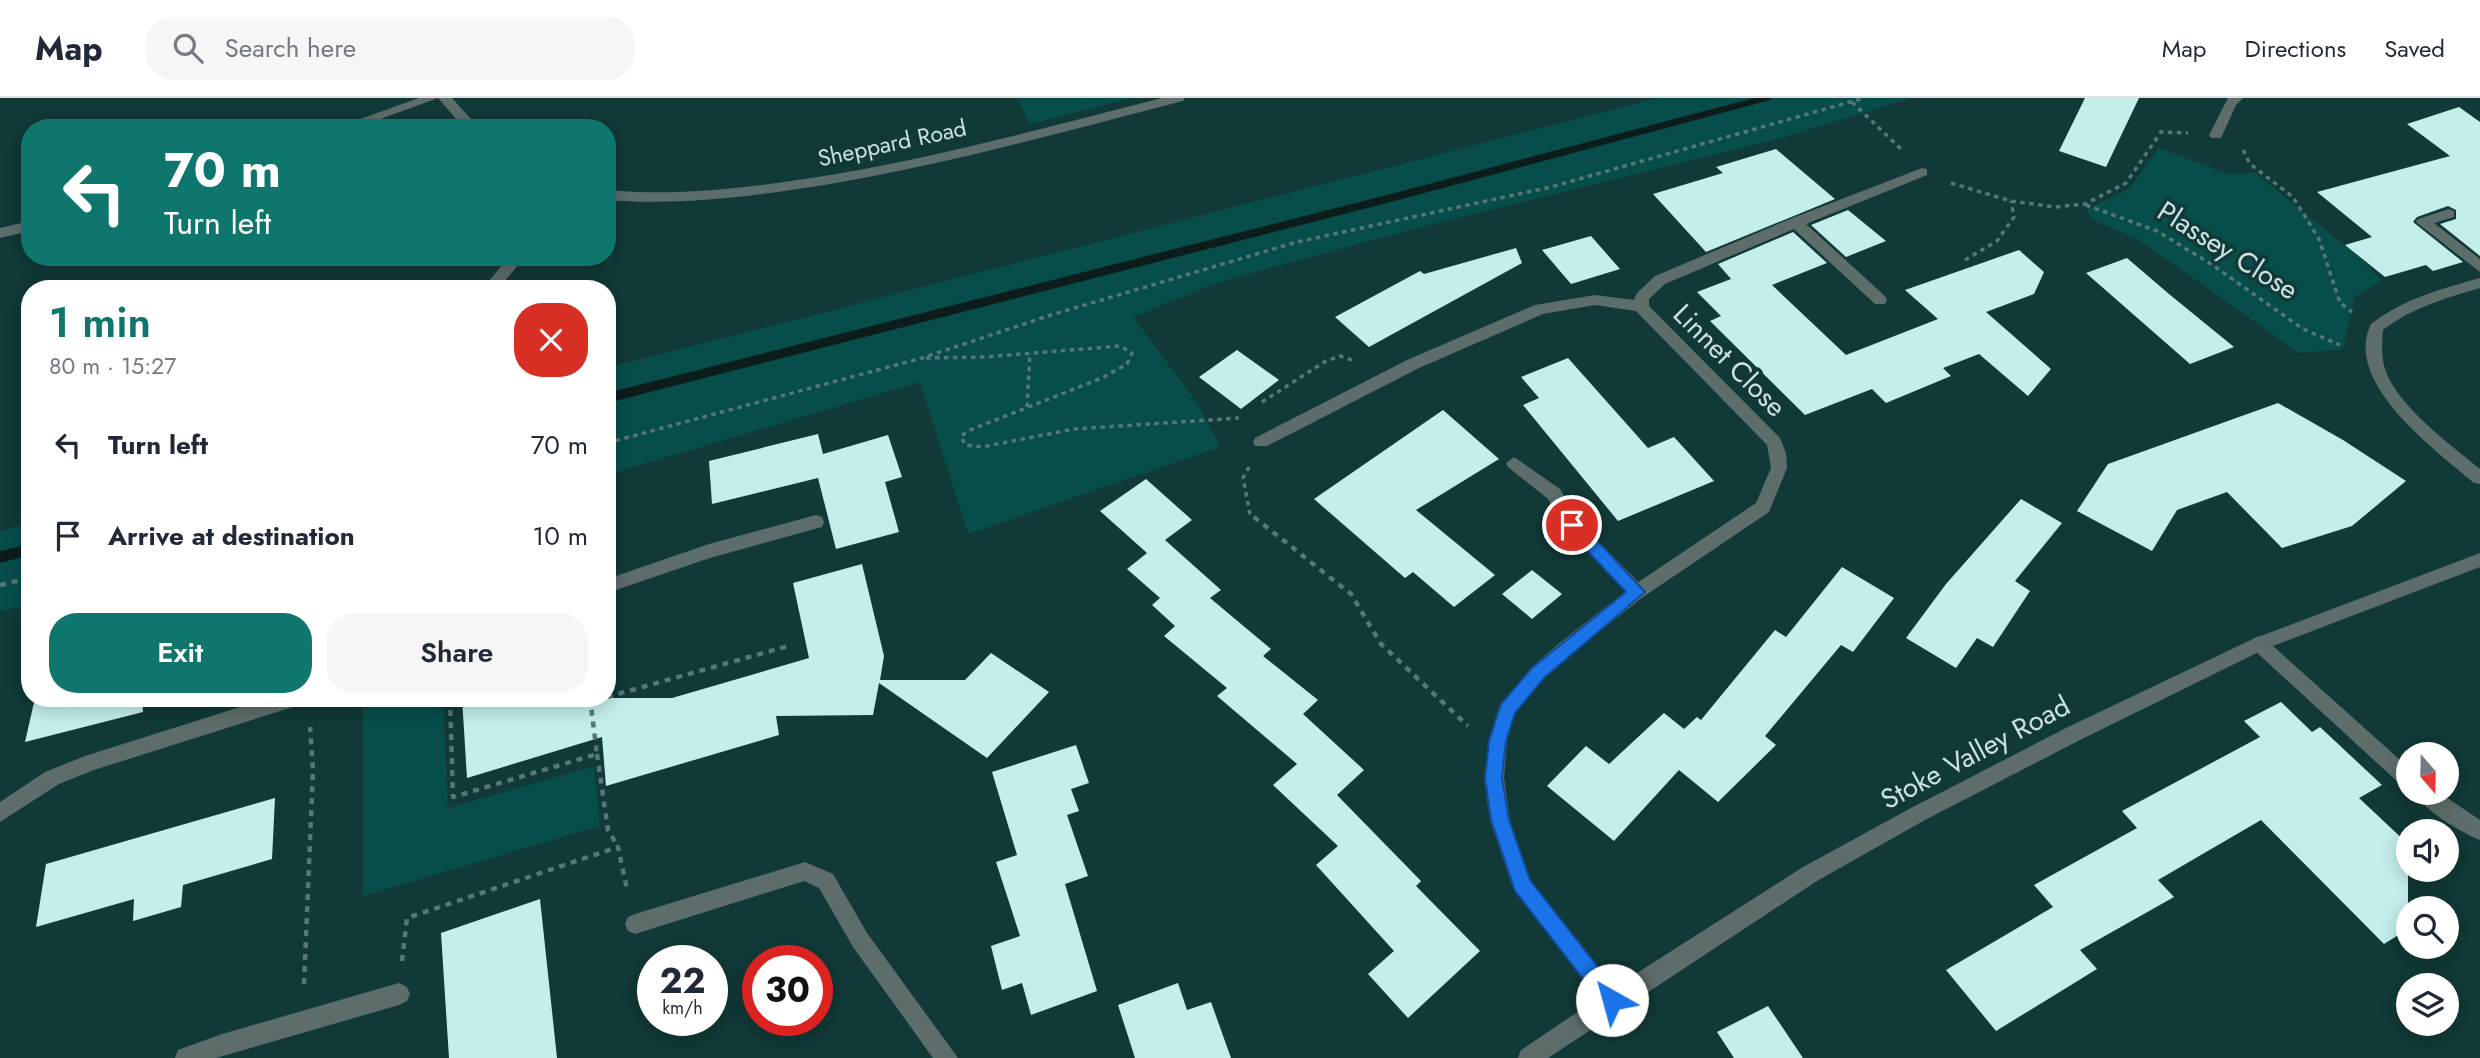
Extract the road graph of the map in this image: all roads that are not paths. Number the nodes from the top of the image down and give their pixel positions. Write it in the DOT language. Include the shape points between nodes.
graph roads {
  1 [pos="432,98"];
  2 [pos="445,98"];
  3 [pos="1178,98"];
  4 [pos="2236,98"];
  5 [pos="369,119"];
  6 [pos="464,119"];
  7 [pos="2218,131"];
  8 [pos="1922,172"];
  9 [pos="616,196"];
  10 [pos="2449,214"];
  11 [pos="1795,222"];
  12 [pos="21,228"];
  13 [pos="0,233"];
  14 [pos="510,266"];
  15 [pos="2480,267"];
  16 [pos="497,280"];
  17 [pos="2480,283"];
  18 [pos="1880,300"];
  19 [pos="1640,307"];
  20 [pos="1261,442"];
  21 [pos="1514,463"];
  22 [pos="2480,478"];
  23 [pos="816,522"];
  24 [pos="2480,560"];
  25 [pos="616,583"];
  26 [pos="1637,592"];
  27 [pos="2259,644"];
  28 [pos="267,707"];
  29 [pos="2396,768"];
  30 [pos="2440,805"];
  31 [pos="0,813"];
  32 [pos="2480,831"];
  33 [pos="635,924"];
  34 [pos="399,993"];
  35 [pos="1612,1000"];
  36 [pos="186,1058"];
  37 [pos="947,1058"];
  38 [pos="1529,1058"];
  1 -- 5 [label="street"];
  2 -- 6 [label="street"];
  3 -- 9 [label="street, Sheppard Road" via="899,169 741,194"];
  4 -- 7 [label="street"];
  8 -- 11 [label="street, Linnet Close"];
  10 -- 15 [label="street" via="2423,222"];
  11 -- 18 [label="street"];
  11 -- 19 [label="street, Linnet Close" via="1660,280 1642,297"];
  12 -- 13 [label="street"];
  14 -- 16 [label="street"];
  17 -- 22 [label="street" via="2415,301 2389,316 2376,328 2374,353 2380,377 2392,396"];
  19 -- 20 [label="street, Linnet Close" via="1595,300 1540,309 1413,363"];
  19 -- 26 [label="street, Linnet Close" via="1774,442 1779,468 1763,507"];
  21 -- 26 [label="street" via="1554,494 1572,525"];
  23 -- 25 [label="street"];
  24 -- 27 [label="street, Stoke Valley Road"];
  26 -- 35 [label="street, Linnet Close" via="1538,673 1507,709 1494,778 1500,820 1522,885"];
  27 -- 29 [label="street"];
  27 -- 35 [label="street, Stoke Valley Road" via="1918,814 1810,874"];
  28 -- 31 [label="street" via="92,762 52,778"];
  30 -- 32 [label="street"];
  33 -- 37 [label="street" via="805,872 826,881 860,940"];
  34 -- 36 [label="street"];
  35 -- 38 [label="street, Stoke Valley Road"];
}
